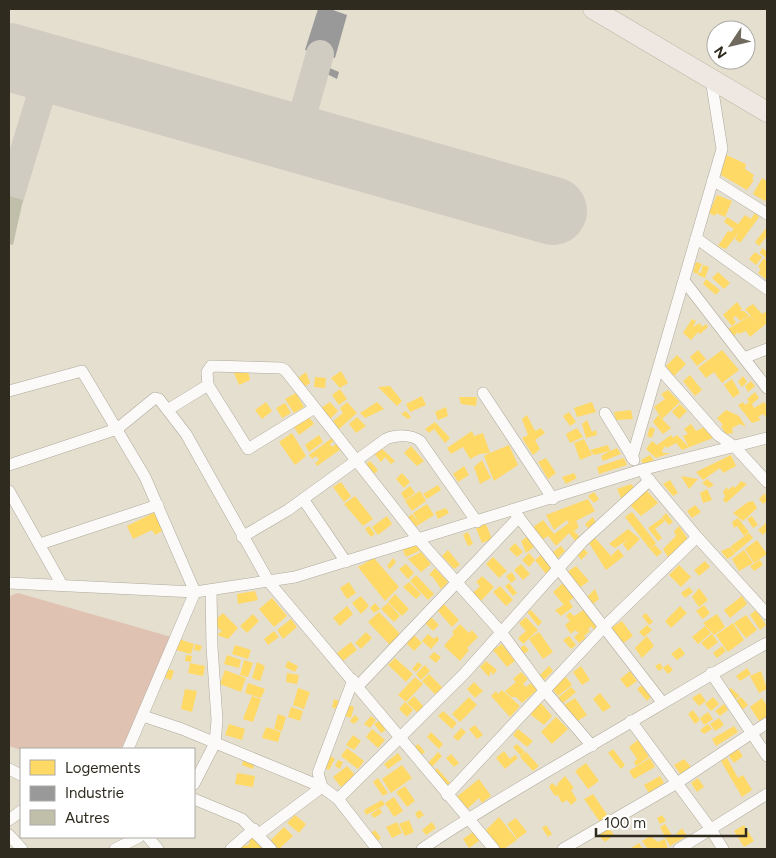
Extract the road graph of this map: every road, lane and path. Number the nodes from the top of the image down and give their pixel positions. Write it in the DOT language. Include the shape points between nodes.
graph roads {
  1 [pos="593,9"];
  2 [pos="711,79"];
  3 [pos="767,112"];
  4 [pos="713,180"];
  5 [pos="767,214"];
  6 [pos="696,238"];
  7 [pos="685,282"];
  8 [pos="767,289"];
  9 [pos="767,349"];
  10 [pos="744,358"];
  11 [pos="659,368"];
  12 [pos="208,385"];
  13 [pos="767,388"];
  14 [pos="9,390"];
  15 [pos="483,392"];
  16 [pos="169,409"];
  17 [pos="313,409"];
  18 [pos="605,413"];
  19 [pos="117,429"];
  20 [pos="767,438"];
  21 [pos="734,447"];
  22 [pos="632,458"];
  23 [pos="356,461"];
  24 [pos="9,465"];
  25 [pos="641,470"];
  26 [pos="650,480"];
  27 [pos="767,482"];
  28 [pos="9,491"];
  29 [pos="303,499"];
  30 [pos="553,499"];
  31 [pos="158,505"];
  32 [pos="516,514"];
  33 [pos="477,522"];
  34 [pos="242,537"];
  35 [pos="697,537"];
  36 [pos="419,540"];
  37 [pos="40,544"];
  38 [pos="346,562"];
  39 [pos="558,569"];
  40 [pos="269,582"];
  41 [pos="456,582"];
  42 [pos="9,583"];
  43 [pos="62,584"];
  44 [pos="212,590"];
  45 [pos="195,592"];
  46 [pos="767,614"];
  47 [pos="604,627"];
  48 [pos="501,632"];
  49 [pos="767,642"];
  50 [pos="711,673"];
  51 [pos="355,683"];
  52 [pos="544,690"];
  53 [pos="662,702"];
  54 [pos="143,716"];
  55 [pos="631,721"];
  56 [pos="767,723"];
  57 [pos="752,732"];
  58 [pos="401,738"];
  59 [pos="215,744"];
  60 [pos="592,746"];
  61 [pos="128,748"];
  62 [pos="767,756"];
  63 [pos="195,782"];
  64 [pos="677,783"];
  65 [pos="322,787"];
  66 [pos="767,794"];
  67 [pos="447,795"];
  68 [pos="195,799"];
  69 [pos="338,799"];
  70 [pos="20,812"];
  71 [pos="468,817"];
  72 [pos="9,820"];
  73 [pos="710,828"];
  74 [pos="256,832"];
  75 [pos="9,835"];
  76 [pos="137,838"];
  77 [pos="149,838"];
  78 [pos="22,849"];
  79 [pos="115,849"];
  80 [pos="158,849"];
  81 [pos="231,849"];
  82 [pos="271,849"];
  83 [pos="377,849"];
  84 [pos="422,849"];
  85 [pos="494,849"];
  86 [pos="563,849"];
  87 [pos="679,849"];
  88 [pos="723,849"];
  1 -- 2 [label="highway"];
  2 -- 3 [label="highway"];
  2 -- 4 [label="street" via="722,149"];
  4 -- 5 [label="street"];
  4 -- 6 [label="street"];
  6 -- 7 [label="street"];
  6 -- 8 [label="street"];
  7 -- 10 [label="street"];
  7 -- 11 [label="street"];
  9 -- 10 [label="street"];
  10 -- 13 [label="street"];
  11 -- 21 [label="street" via="718,435"];
  11 -- 22 [label="street"];
  12 -- 16 [label="street"];
  12 -- 17 [label="street" via="207,372 211,366 281,368"];
  12 -- 17 [label="street" via="248,449"];
  14 -- 19 [label="street" via="82,371"];
  15 -- 30 [label="street"];
  16 -- 19 [label="street" via="155,398"];
  16 -- 34 [label="street" via="196,451"];
  17 -- 23 [label="street"];
  18 -- 22 [label="street"];
  19 -- 24 [label="street"];
  19 -- 31 [label="street"];
  20 -- 21 [label="street"];
  21 -- 25 [label="street"];
  21 -- 27 [label="street"];
  22 -- 25 [label="street"];
  23 -- 29 [label="street"];
  23 -- 33 [label="street" via="391,436 416,438"];
  23 -- 36 [label="street"];
  25 -- 26 [label="street"];
  25 -- 30 [label="street"];
  26 -- 35 [label="street"];
  26 -- 39 [label="street" via="621,504"];
  28 -- 37 [label="street"];
  29 -- 34 [label="street"];
  29 -- 38 [label="street"];
  30 -- 32 [label="street"];
  31 -- 37 [label="street"];
  31 -- 45 [label="street"];
  32 -- 33 [label="street"];
  32 -- 39 [label="street"];
  32 -- 41 [label="street"];
  33 -- 36 [label="street"];
  34 -- 40 [label="street"];
  35 -- 46 [label="street"];
  35 -- 47 [label="street"];
  36 -- 38 [label="street"];
  36 -- 41 [label="street"];
  37 -- 43 [label="street"];
  38 -- 40 [label="street"];
  39 -- 47 [label="street"];
  39 -- 48 [label="street"];
  40 -- 44 [label="street"];
  40 -- 51 [label="street"];
  41 -- 48 [label="street"];
  41 -- 51 [label="street"];
  42 -- 43 [label="street"];
  43 -- 45 [label="street"];
  44 -- 45 [label="street"];
  44 -- 59 [label="street"];
  45 -- 54 [label="street"];
  47 -- 52 [label="street"];
  47 -- 53 [label="street"];
  48 -- 52 [label="street"];
  48 -- 58 [label="street"];
  49 -- 50 [label="street"];
  50 -- 53 [label="street"];
  50 -- 57 [label="street"];
  51 -- 58 [label="street"];
  51 -- 65 [label="street" via="318,774"];
  52 -- 60 [label="street"];
  52 -- 67 [label="street"];
  53 -- 55 [label="street"];
  54 -- 59 [label="street"];
  54 -- 61 [label="street"];
  55 -- 60 [label="street"];
  55 -- 64 [label="street"];
  56 -- 57 [label="street"];
  57 -- 62 [label="street"];
  57 -- 64 [label="street"];
  58 -- 67 [label="street"];
  58 -- 69 [label="street"];
  59 -- 63 [label="street"];
  59 -- 65 [label="street"];
  60 -- 71 [label="street"];
  64 -- 73 [label="street"];
  64 -- 86 [label="street"];
  65 -- 69 [label="street"];
  65 -- 74 [label="street"];
  66 -- 73 [label="street"];
  67 -- 71 [label="street"];
  68 -- 74 [label="street" via="233,814"];
  69 -- 83 [label="street"];
  70 -- 72 [label="street"];
  71 -- 84 [label="street"];
  71 -- 85 [label="street"];
  73 -- 87 [label="street"];
  73 -- 88 [label="street"];
  74 -- 81 [label="street"];
  74 -- 82 [label="street"];
  75 -- 78 [label="street"];
  76 -- 79 [label="street"];
  77 -- 80 [label="street"];
}
